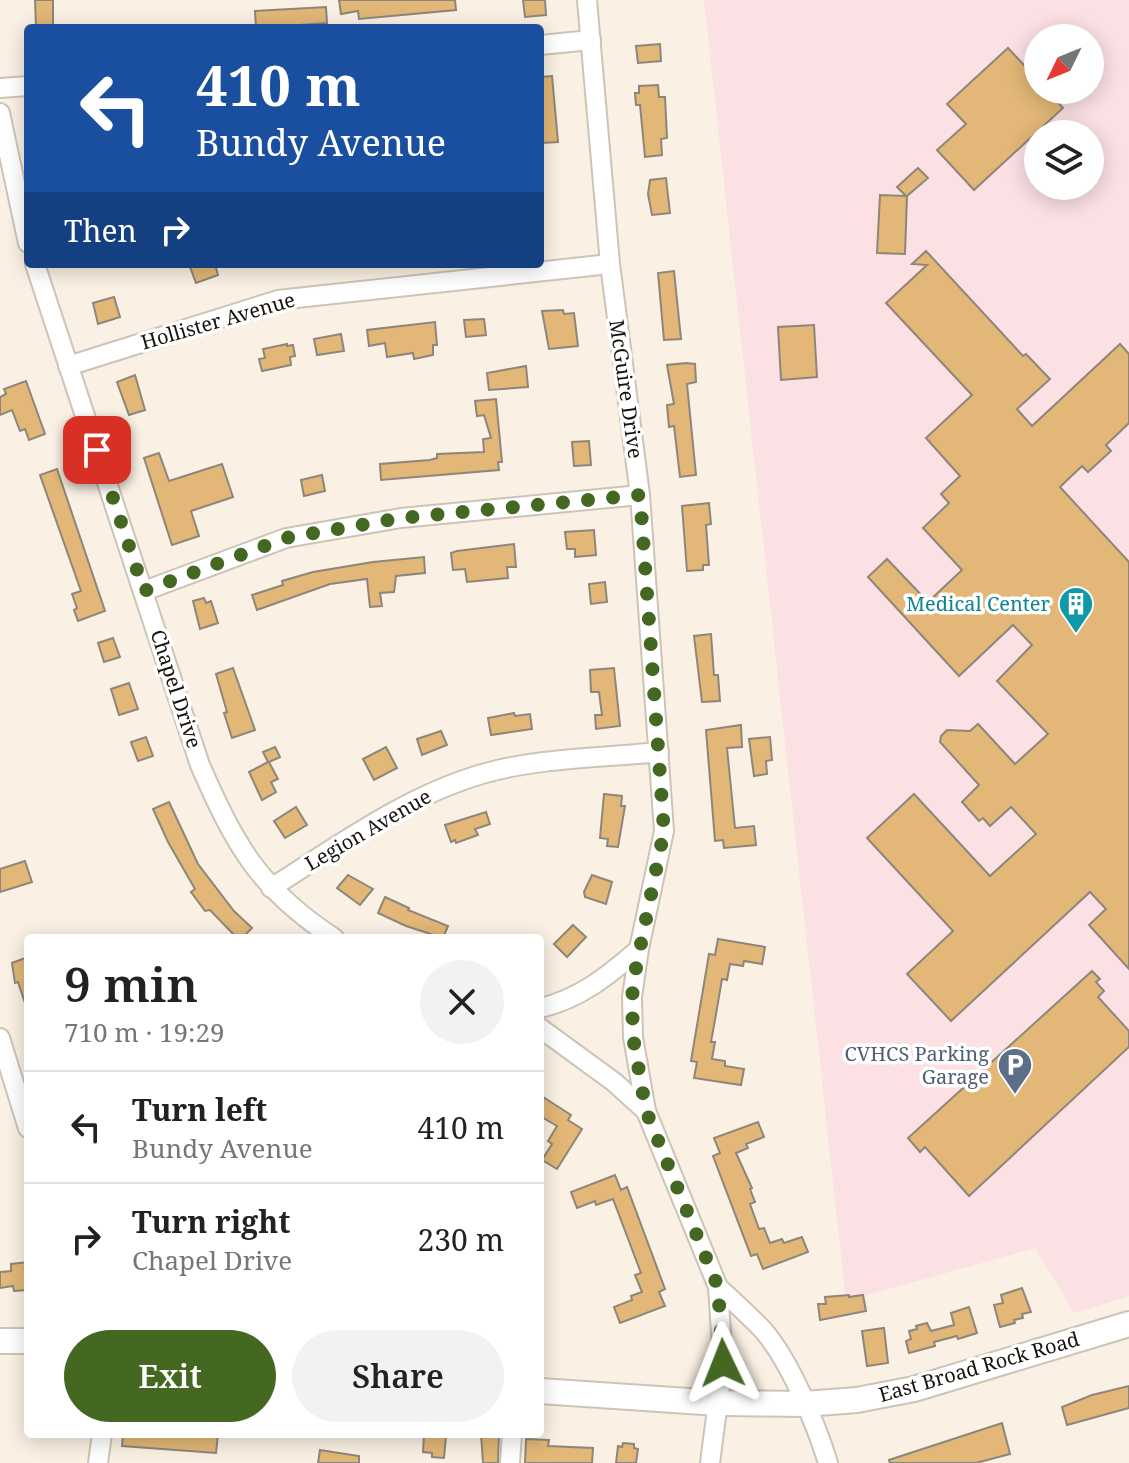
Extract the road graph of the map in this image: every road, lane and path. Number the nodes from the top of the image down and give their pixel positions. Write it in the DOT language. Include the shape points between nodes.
graph roads {
  1 [pos="587,0"];
  2 [pos="591,40"];
  3 [pos="544,45"];
  4 [pos="24,86"];
  5 [pos="0,88"];
  6 [pos="0,113"];
  7 [pos="24,224"];
  8 [pos="610,264"];
  9 [pos="36,268"];
  10 [pos="68,366"];
  11 [pos="640,495"];
  12 [pos="144,591"];
  13 [pos="659,752"];
  14 [pos="271,888"];
  15 [pos="328,934"];
  16 [pos="639,949"];
  17 [pos="544,1007"];
  18 [pos="544,1031"];
  19 [pos="0,1038"];
  20 [pos="7,1081"];
  21 [pos="646,1111"];
  22 [pos="24,1119"];
  23 [pos="718,1287"];
  24 [pos="1129,1324"];
  25 [pos="0,1341"];
  26 [pos="24,1341"];
  27 [pos="544,1391"];
  28 [pos="718,1403"];
  29 [pos="805,1404"];
  30 [pos="101,1438"];
  31 [pos="512,1438"];
  32 [pos="98,1463"];
  33 [pos="510,1463"];
  34 [pos="710,1463"];
  35 [pos="828,1463"];
  1 -- 2 [label="street, McGuire Drive"];
  2 -- 3 [label="street"];
  2 -- 8 [label="street, McGuire Drive"];
  4 -- 5 [label="street"];
  6 -- 7 [label="street"];
  8 -- 10 [label="street, Hollister Avenue" via="278,300"];
  8 -- 11 [label="street, McGuire Drive"];
  9 -- 10 [label="street, Chapel Drive"];
  10 -- 12 [label="street, Chapel Drive"];
  11 -- 12 [label="street" via="401,518 286,538"];
  11 -- 13 [label="street, McGuire Drive"];
  12 -- 14 [label="street, Chapel Drive" via="200,765 239,847"];
  13 -- 14 [label="street, Legion Avenue" via="522,766 454,783 392,812"];
  13 -- 16 [label="street, McGuire Drive" via="664,831"];
  14 -- 15 [label="street, Chapel Drive"];
  16 -- 17 [label="street" via="608,977"];
  16 -- 21 [label="street, McGuire Drive" via="633,1037"];
  18 -- 21 [label="street"];
  19 -- 20 [label="street"];
  20 -- 22 [label="street"];
  21 -- 23 [label="street, McGuire Drive"];
  23 -- 28 [label="street, McGuire Drive" via="723,1363"];
  23 -- 29 [label="street, McGuire Drive" via="764,1332"];
  24 -- 29 [label="main road, East Broad Rock Road" via="914,1389"];
  25 -- 26 [label="main road"];
  27 -- 28 [label="main road, East Broad Rock Road"];
  28 -- 29 [label="main road, East Broad Rock Road"];
  28 -- 34 [label="street, McGuire Drive"];
  29 -- 35 [label="street, McGuire Drive"];
  30 -- 32 [label="street"];
  31 -- 33 [label="street"];
}
